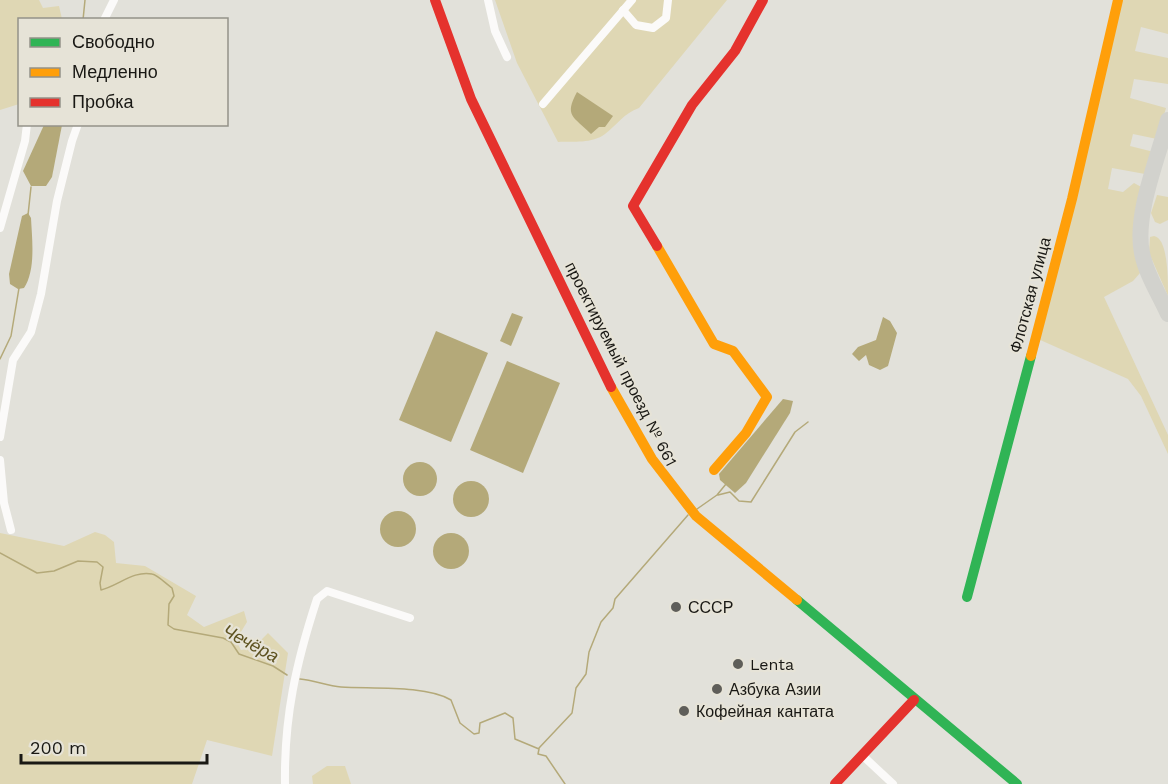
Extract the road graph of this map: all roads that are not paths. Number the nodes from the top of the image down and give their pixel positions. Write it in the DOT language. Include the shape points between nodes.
graph roads {
  1 [pos="114,0"];
  2 [pos="435,0"];
  3 [pos="488,0"];
  4 [pos="632,0"];
  5 [pos="668,0"];
  6 [pos="763,0"];
  7 [pos="1118,0"];
  8 [pos="623,10"];
  9 [pos="105,18"];
  10 [pos="507,57"];
  11 [pos="543,104"];
  12 [pos="27,126"];
  13 [pos="77,126"];
  14 [pos="0,228"];
  15 [pos="0,437"];
  16 [pos="0,460"];
  17 [pos="714,470"];
  18 [pos="11,530"];
  19 [pos="966,597"];
  20 [pos="410,618"];
  21 [pos="914,700"];
  22 [pos="863,756"];
  23 [pos="285,784"];
  24 [pos="835,784"];
  25 [pos="893,784"];
  26 [pos="1017,784"];
  1 -- 9 [label="street"];
  2 -- 21 [label="street, проектируемый проезд № 661" via="455,63 482,122 630,422 662,478 696,516"];
  3 -- 10 [label="street" via="495,31"];
  4 -- 8 [label="street"];
  5 -- 8 [label="street" via="666,18 653,28 636,25"];
  6 -- 17 [label="street" via="735,51 692,105 633,206 714,344 733,351 767,398 746,433"];
  7 -- 19 [label="street, Флотская улица" via="1072,199"];
  8 -- 11 [label="street"];
  12 -- 14 [label="street"];
  13 -- 15 [label="street" via="57,201 41,294 31,332 14,360"];
  16 -- 18 [label="street"];
  20 -- 23 [label="street" via="327,591 317,599 288,708"];
  21 -- 22 [label="street"];
  21 -- 26 [label="street, проектируемый проезд № 661"];
  22 -- 24 [label="street"];
  22 -- 25 [label="street"];
}
